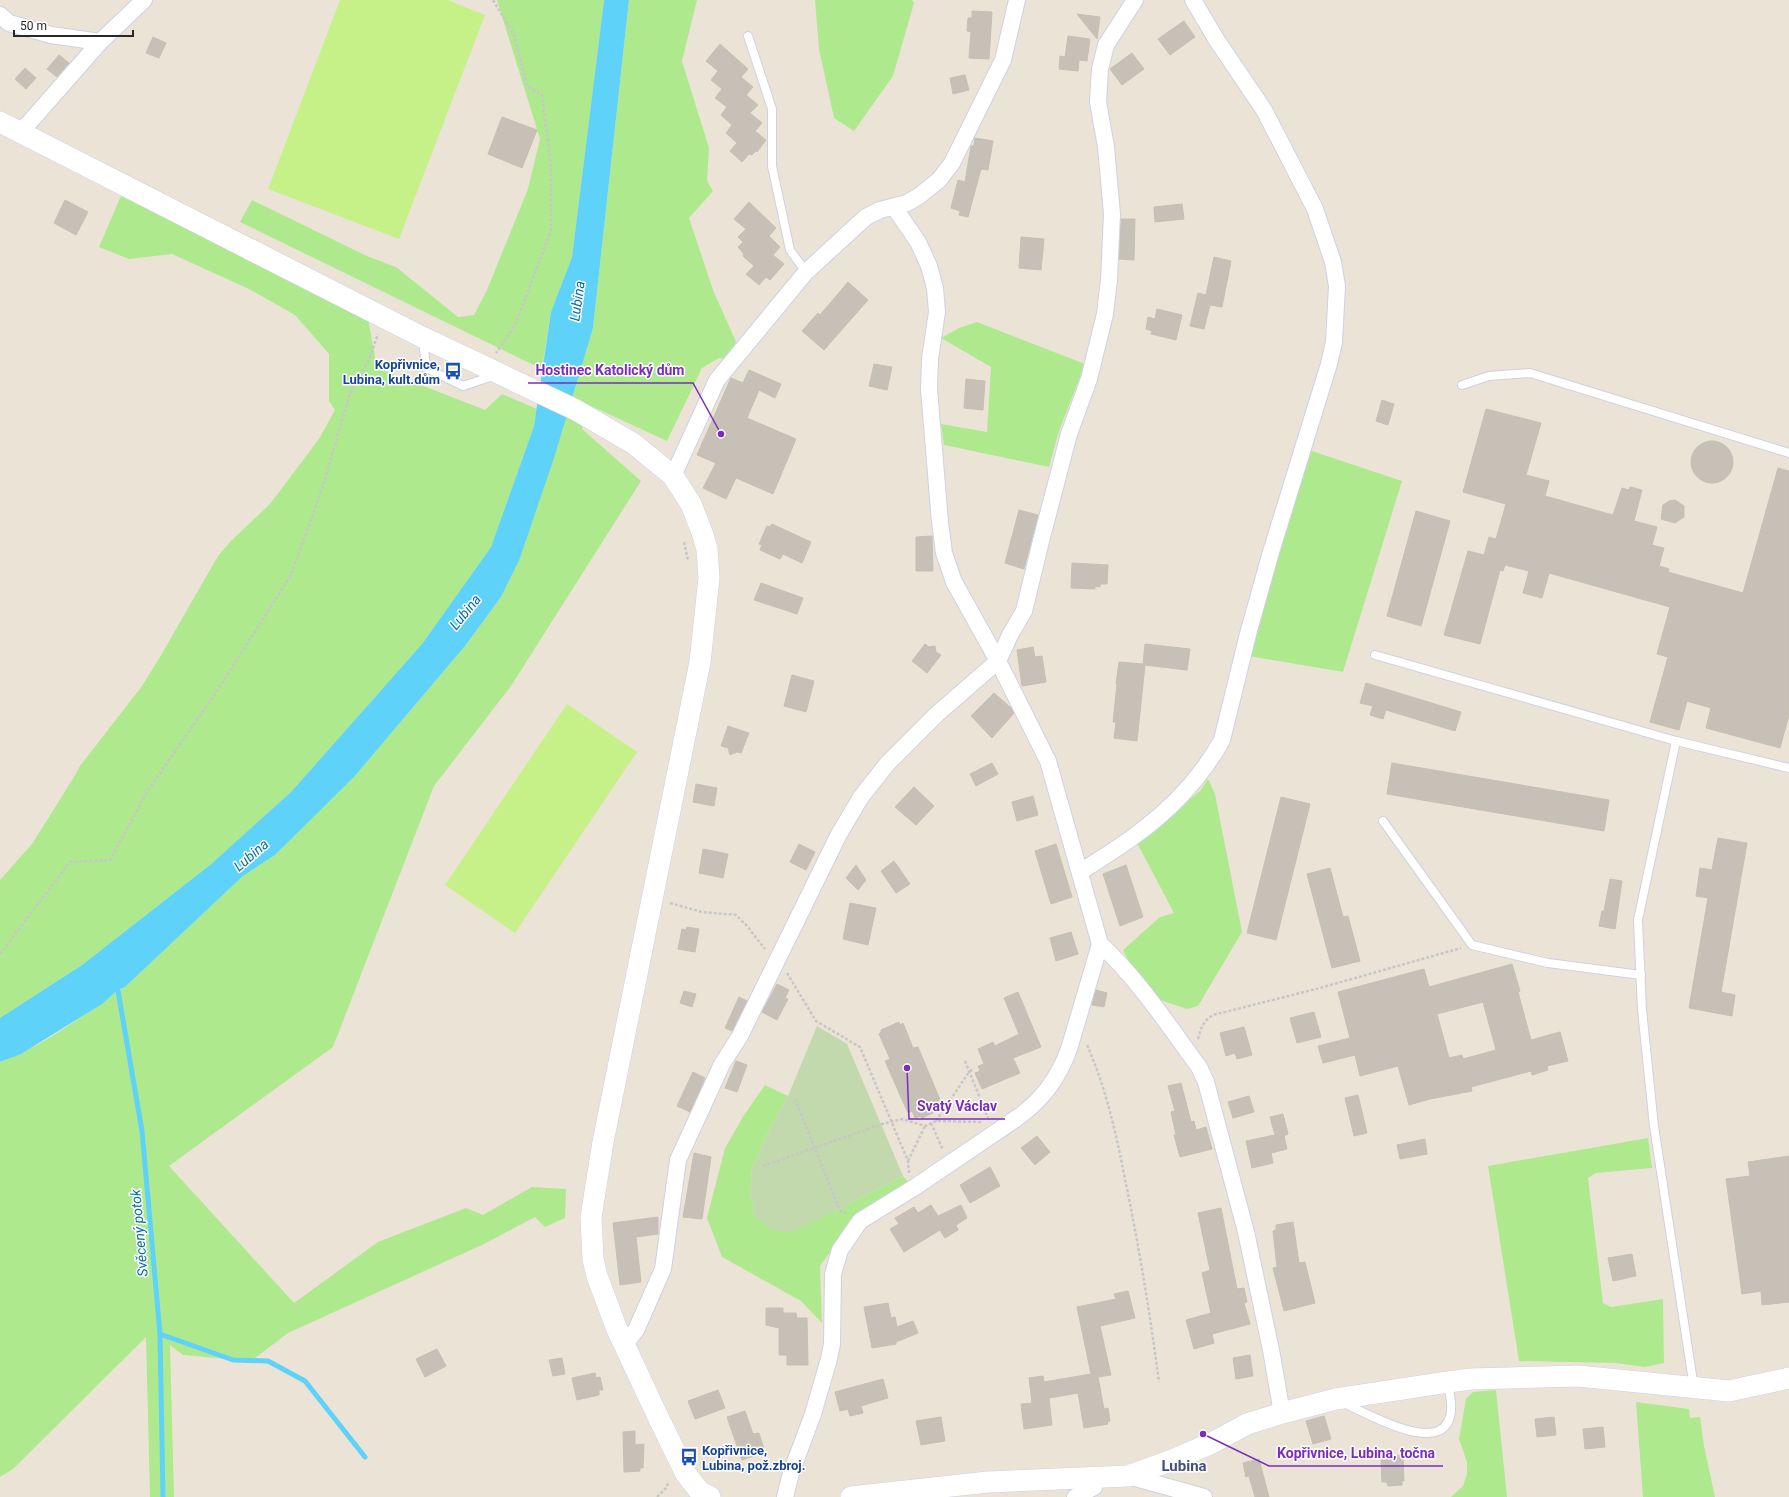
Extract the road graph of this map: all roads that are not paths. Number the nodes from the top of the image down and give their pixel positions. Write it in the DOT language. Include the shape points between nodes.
graph roads {
  1 [pos="144,0"];
  2 [pos="1017,0"];
  3 [pos="1135,0"];
  4 [pos="1193,0"];
  5 [pos="0,15"];
  6 [pos="748,36"];
  7 [pos="100,42"];
  8 [pos="0,122"];
  9 [pos="18,131"];
  10 [pos="894,207"];
  11 [pos="806,272"];
  12 [pos="1462,385"];
  13 [pos="1789,453"];
  14 [pos="673,476"];
  15 [pos="1374,655"];
  16 [pos="998,661"];
  17 [pos="1676,742"];
  18 [pos="1789,768"];
  19 [pos="1383,821"];
  20 [pos="1080,872"];
  21 [pos="1100,944"];
  22 [pos="1640,975"];
  23 [pos="625,1344"];
  24 [pos="1789,1378"];
  25 [pos="1448,1382"];
  26 [pos="1694,1388"];
  27 [pos="1336,1398"];
  28 [pos="1282,1413"];
  29 [pos="1128,1476"];
  30 [pos="1093,1477"];
  31 [pos="700,1495"];
  32 [pos="785,1497"];
  33 [pos="850,1497"];
  34 [pos="1075,1497"];
  35 [pos="1204,1497"];
  1 -- 7 [label="street"];
  2 -- 10 [label="street" via="1002,60 952,163 939,180 919,196"];
  3 -- 16 [label="street" via="1106,45 1100,69 1098,102 1110,185 1112,234 1108,301 1103,329 1089,379 1069,434 1024,611"];
  4 -- 20 [label="street" via="1264,110 1315,209 1333,262 1337,286 1334,342 1271,552 1222,740 1200,774 1165,812"];
  5 -- 7 [label="street" via="9,23 51,35"];
  6 -- 11 [label="lane" via="772,109 772,166 790,250"];
  7 -- 9 [label="street" via="28,124"];
  8 -- 9 [label="street"];
  9 -- 14 [label="street" via="422,337 497,365 518,383 576,410 634,444"];
  10 -- 11 [label="street" via="866,216"];
  10 -- 16 [label="street" via="918,242 935,288 937,312 930,359 929,388 944,553 954,582"];
  11 -- 14 [label="street" via="717,380"];
  12 -- 13 [label="lane" via="1490,376 1530,373"];
  14 -- 23 [label="street" via="691,504 703,535 709,563 708,593 700,662 602,1149 591,1217 594,1264 602,1293"];
  15 -- 17 [label="lane"];
  16 -- 20 [label="street" via="1048,761"];
  16 -- 23 [label="street" via="937,714 887,764 839,834 740,1036 722,1064 678,1160 663,1269 636,1330"];
  17 -- 18 [label="lane"];
  17 -- 22 [label="lane" via="1638,920"];
  19 -- 22 [label="lane" via="1472,945 1548,963"];
  20 -- 21 [label="street"];
  21 -- 28 [label="street" via="1133,978 1200,1067 1206,1082 1246,1232"];
  21 -- 32 [label="street" via="1063,1065 1045,1094 1023,1114 860,1221 840,1250 833,1274 832,1344 829,1360"];
  22 -- 26 [label="lane" via="1654,1126"];
  23 -- 31 [label="street" via="686,1474"];
  24 -- 26 [label="street" via="1729,1391"];
  25 -- 26 [label="street" via="1578,1376"];
  25 -- 27 [label="street"];
  25 -- 27 [label="lane" via="1451,1415 1442,1429 1429,1433 1417,1433 1386,1423"];
  27 -- 28 [label="street"];
  28 -- 29 [label="street" via="1247,1424 1198,1449"];
  29 -- 30 [label="street"];
  29 -- 35 [label="street"];
  30 -- 33 [label="street" via="988,1482"];
  30 -- 34 [label="street" via="1094,1487"];
}
